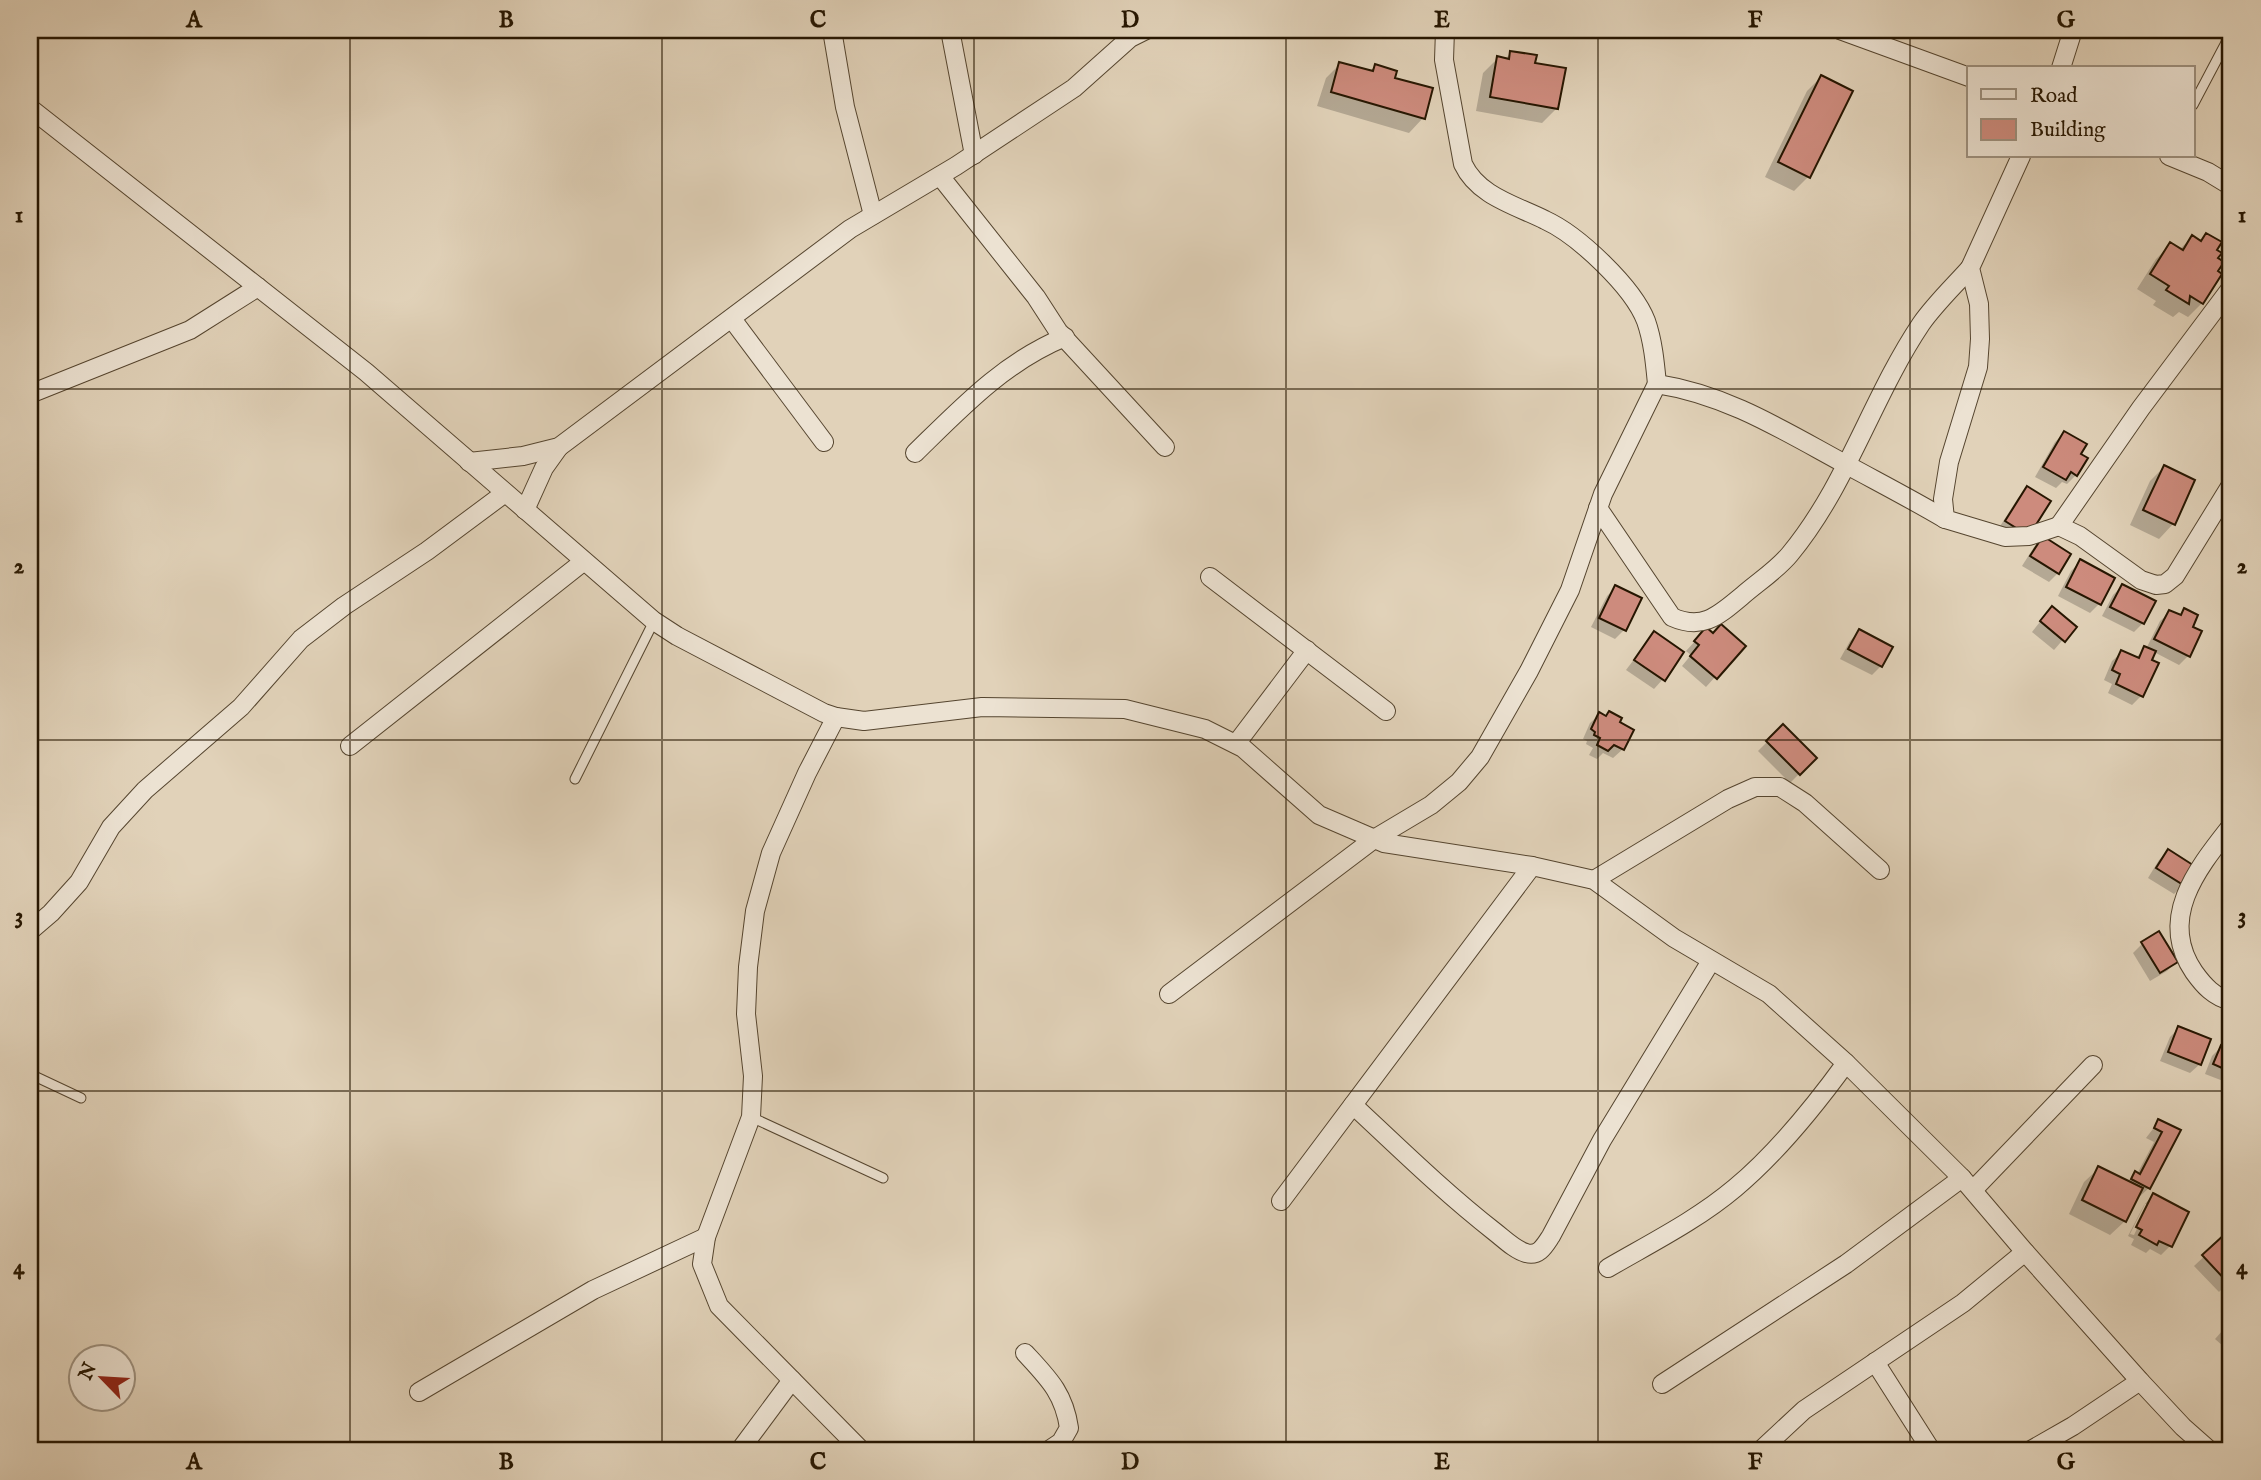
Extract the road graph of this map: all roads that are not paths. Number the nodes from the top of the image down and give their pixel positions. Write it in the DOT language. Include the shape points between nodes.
graph roads {
  1 [pos="832,30"];
  2 [pos="950,30"];
  3 [pos="1445,30"];
  4 [pos="1840,30"];
  5 [pos="2073,30"];
  6 [pos="1135,32"];
  7 [pos="2231,33"];
  8 [pos="2062,66"];
  9 [pos="1967,76"];
  10 [pos="2194,103"];
  11 [pos="30,108"];
  12 [pos="974,155"];
  13 [pos="2020,158"];
  14 [pos="2174,158"];
  15 [pos="940,176"];
  16 [pos="2231,186"];
  17 [pos="873,215"];
  18 [pos="1970,268"];
  19 [pos="258,287"];
  20 [pos="2231,288"];
  21 [pos="732,319"];
  22 [pos="1065,337"];
  23 [pos="1657,384"];
  24 [pos="30,394"];
  25 [pos="824,442"];
  26 [pos="559,447"];
  27 [pos="1165,447"];
  28 [pos="915,453"];
  29 [pos="469,462"];
  30 [pos="1846,464"];
  31 [pos="2231,485"];
  32 [pos="505,493"];
  33 [pos="1598,508"];
  34 [pos="524,510"];
  35 [pos="1945,519"];
  36 [pos="2059,526"];
  37 [pos="583,562"];
  38 [pos="1210,577"];
  39 [pos="654,621"];
  40 [pos="1307,650"];
  41 [pos="1387,711"];
  42 [pos="836,717"];
  43 [pos="1236,744"];
  44 [pos="350,746"];
  45 [pos="575,779"];
  46 [pos="2231,826"];
  47 [pos="1374,839"];
  48 [pos="1532,866"];
  49 [pos="1880,870"];
  50 [pos="1594,880"];
  51 [pos="30,931"];
  52 [pos="1711,961"];
  53 [pos="1169,994"];
  54 [pos="2231,1001"];
  55 [pos="1846,1063"];
  56 [pos="2093,1065"];
  57 [pos="30,1074"];
  58 [pos="81,1098"];
  59 [pos="1353,1105"];
  60 [pos="751,1117"];
  61 [pos="883,1178"];
  62 [pos="1967,1184"];
  63 [pos="1281,1201"];
  64 [pos="706,1237"];
  65 [pos="2025,1252"];
  66 [pos="1608,1268"];
  67 [pos="1025,1353"];
  68 [pos="1875,1362"];
  69 [pos="792,1380"];
  70 [pos="2140,1381"];
  71 [pos="1662,1384"];
  72 [pos="419,1392"];
  73 [pos="1769,1447"];
  74 [pos="740,1450"];
  75 [pos="861,1450"];
  76 [pos="1049,1450"];
  77 [pos="1931,1450"];
  78 [pos="2031,1450"];
  79 [pos="2209,1450"];
  1 -- 17 [label="street" via="845,107"];
  2 -- 12 [label="street"];
  3 -- 23 [label="street" via="1444,61 1463,164 1470,178 1488,192 1549,221 1607,267 1645,318"];
  4 -- 9 [label="street"];
  5 -- 8 [label="street"];
  6 -- 12 [label="street" via="1074,88"];
  7 -- 10 [label="lane"];
  11 -- 19 [label="street"];
  12 -- 15 [label="street"];
  13 -- 18 [label="street"];
  14 -- 16 [label="street"];
  15 -- 17 [label="street"];
  15 -- 22 [label="street"];
  17 -- 21 [label="street"];
  18 -- 30 [label="street" via="1922,322"];
  18 -- 35 [label="street" via="1979,304 1978,366 1949,462"];
  19 -- 24 [label="street" via="190,330"];
  19 -- 29 [label="street" via="366,372"];
  20 -- 36 [label="street"];
  21 -- 25 [label="street"];
  21 -- 26 [label="street"];
  22 -- 27 [label="street"];
  22 -- 28 [label="street" via="1009,366"];
  23 -- 30 [label="street" via="1723,401"];
  23 -- 33 [label="street"];
  26 -- 29 [label="street"];
  26 -- 34 [label="street"];
  29 -- 32 [label="street"];
  30 -- 33 [label="street" via="1824,510 1788,556 1719,615 1699,623 1672,617"];
  30 -- 35 [label="street"];
  31 -- 36 [label="street" via="2175,576 2165,584 2141,580"];
  32 -- 34 [label="street"];
  32 -- 51 [label="street" via="301,639 241,708 145,790 111,827 79,882"];
  33 -- 47 [label="street" via="1570,590 1480,757 1432,805"];
  34 -- 37 [label="street"];
  35 -- 36 [label="street" via="2006,537 2029,536"];
  37 -- 39 [label="street"];
  37 -- 44 [label="street"];
  38 -- 40 [label="street"];
  39 -- 42 [label="street"];
  39 -- 45 [label="lane"];
  40 -- 41 [label="street"];
  40 -- 43 [label="street"];
  42 -- 43 [label="street" via="864,720 982,707 1125,709 1205,729"];
  42 -- 60 [label="street" via="771,853 755,911 746,1014 753,1076"];
  43 -- 47 [label="street" via="1319,815"];
  46 -- 54 [label="street" via="2199,867 2182,905 2178,930 2186,960 2201,982 2218,998"];
  47 -- 48 [label="street"];
  47 -- 53 [label="street"];
  48 -- 50 [label="street"];
  48 -- 59 [label="street"];
  49 -- 50 [label="street" via="1805,803 1780,787 1755,788 1728,799"];
  50 -- 52 [label="street"];
  52 -- 55 [label="street" via="1769,994"];
  52 -- 59 [label="street" via="1602,1140 1551,1236 1535,1253 1512,1245 1476,1217"];
  55 -- 62 [label="street"];
  55 -- 66 [label="street" via="1737,1187 1699,1215"];
  56 -- 62 [label="street"];
  57 -- 58 [label="lane"];
  59 -- 63 [label="street"];
  60 -- 61 [label="lane"];
  60 -- 64 [label="street"];
  62 -- 65 [label="street"];
  62 -- 71 [label="street"];
  64 -- 69 [label="street" via="702,1264 719,1306"];
  64 -- 72 [label="street" via="593,1290"];
  65 -- 68 [label="street" via="1963,1303"];
  65 -- 70 [label="street"];
  67 -- 76 [label="street" via="1056,1387 1067,1413 1069,1428"];
  68 -- 73 [label="street" via="1804,1410"];
  68 -- 77 [label="street"];
  69 -- 74 [label="street"];
  69 -- 75 [label="street"];
  70 -- 78 [label="street"];
  70 -- 79 [label="street"];
}
